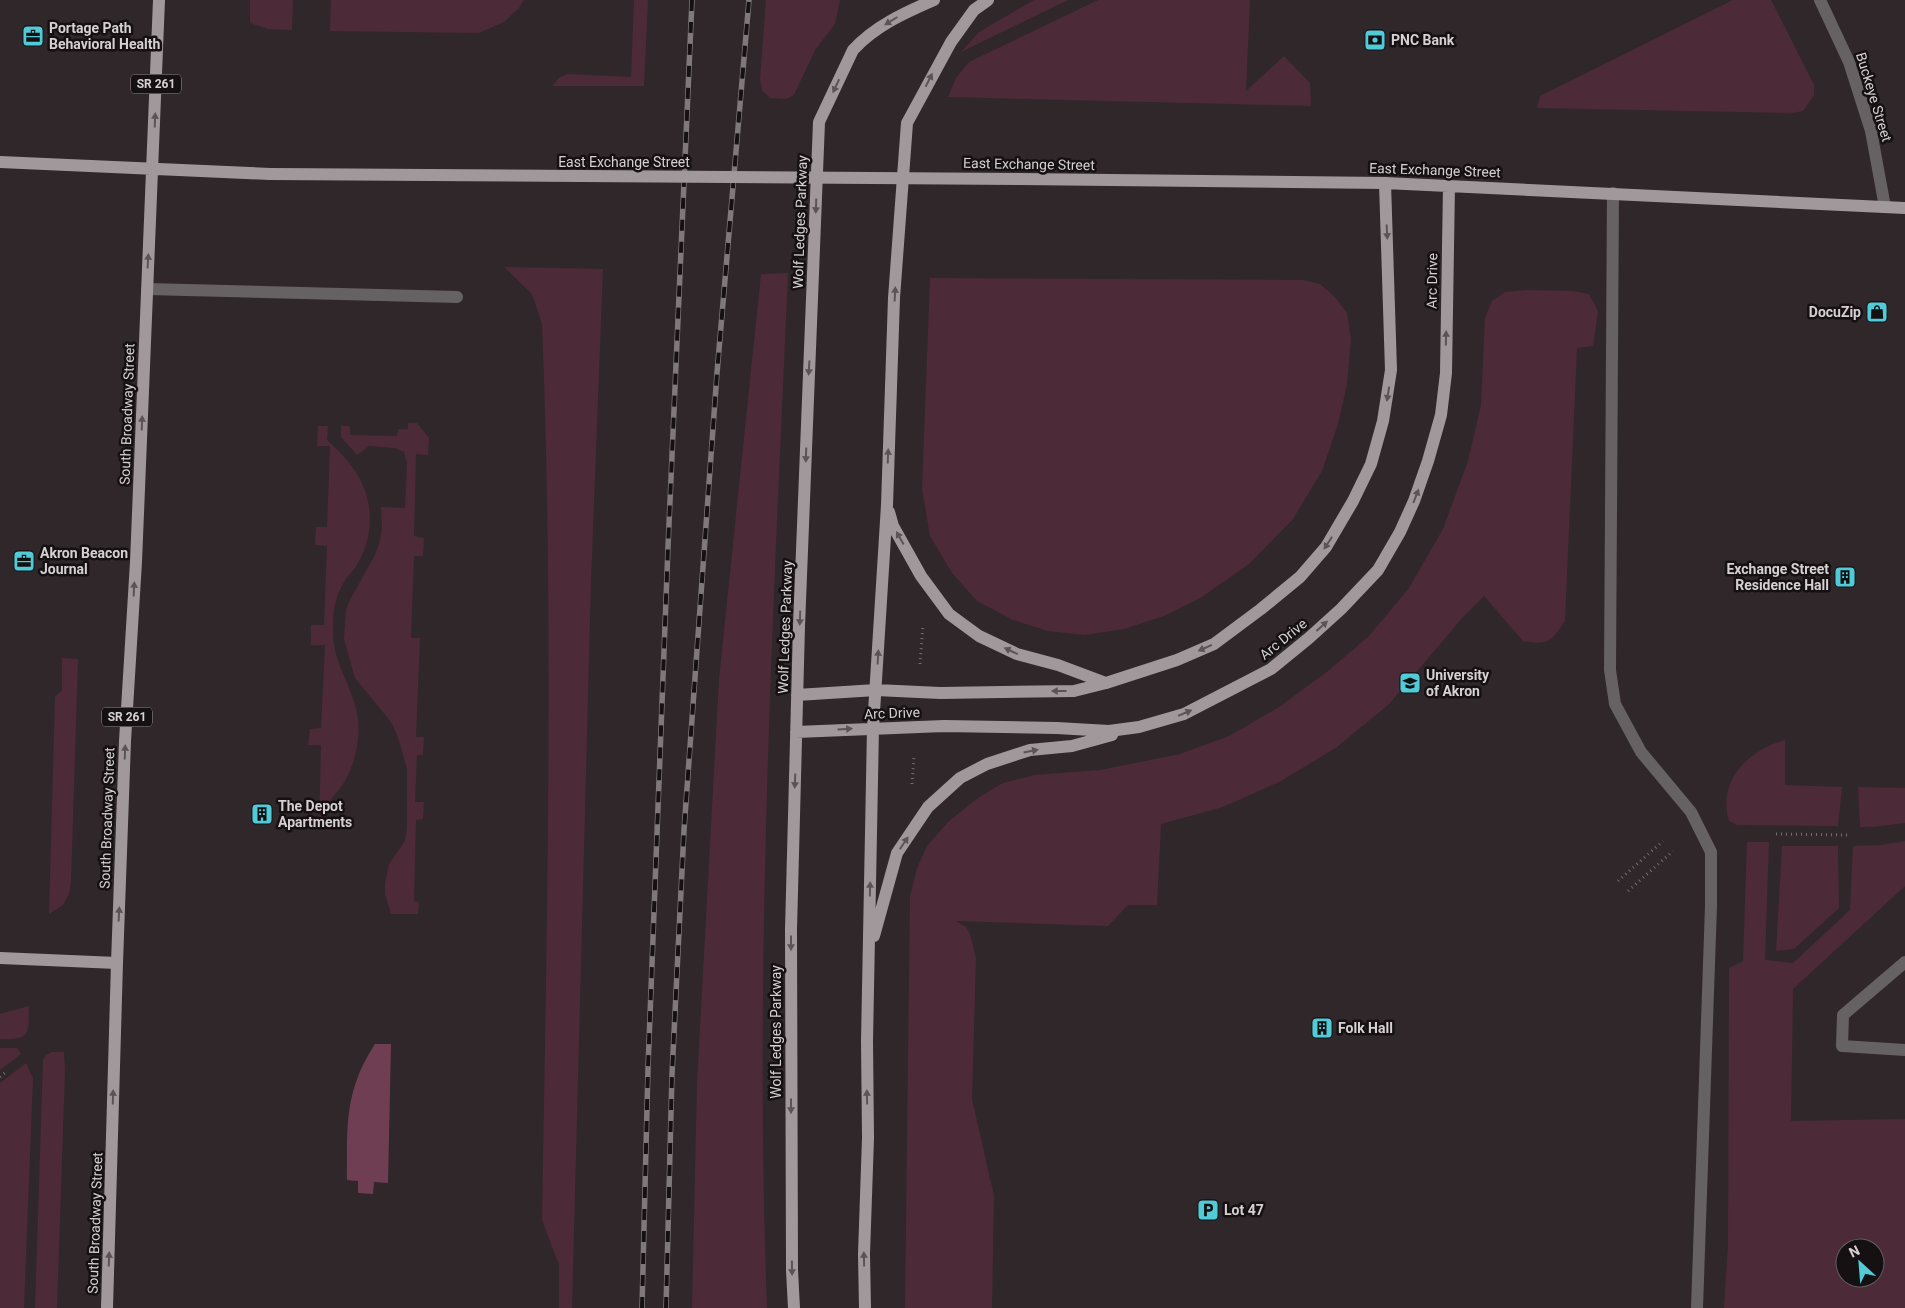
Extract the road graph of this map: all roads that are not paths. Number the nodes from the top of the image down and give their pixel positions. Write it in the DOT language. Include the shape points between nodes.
graph roads {
  1 [pos="159,0"];
  2 [pos="934,0"];
  3 [pos="988,0"];
  4 [pos="1820,0"];
  5 [pos="0,162"];
  6 [pos="153,168"];
  7 [pos="1385,183"];
  8 [pos="1449,185"];
  9 [pos="1613,194"];
  10 [pos="1884,207"];
  11 [pos="1905,208"];
  12 [pos="147,289"];
  13 [pos="457,297"];
  14 [pos="886,505"];
  15 [pos="1106,683"];
  16 [pos="876,690"];
  17 [pos="797,695"];
  18 [pos="1139,727"];
  19 [pos="873,728"];
  20 [pos="796,732"];
  21 [pos="868,956"];
  22 [pos="0,958"];
  23 [pos="1905,962"];
  24 [pos="117,963"];
  25 [pos="1905,1050"];
  26 [pos="107,1308"];
  27 [pos="794,1308"];
  28 [pos="865,1308"];
  29 [pos="1697,1308"];
  6 -- 1 [label="main road, South Broadway Street / SR 261, one-way"];
  2 -- 17 [label="main road, Wolf Ledges Parkway, one-way" via="890,20 853,50 820,122"];
  14 -- 3 [label="main road, one-way" via="894,298 907,124 951,42 974,10"];
  4 -- 10 [label="street, Buckeye Street" via="1849,62 1863,104"];
  5 -- 6 [label="main road, East Exchange Street"];
  6 -- 7 [label="main road, East Exchange Street, bridge" via="270,174"];
  12 -- 6 [label="main road, South Broadway Street / SR 261, one-way"];
  7 -- 8 [label="main road, East Exchange Street"];
  7 -- 15 [label="main road, Arc Drive, one-way" via="1392,370 1371,464 1353,501 1326,546 1300,577 1214,644"];
  8 -- 9 [label="main road, East Exchange Street"];
  18 -- 8 [label="main road, Arc Drive, one-way" via="1184,714 1271,669 1341,609 1378,570 1400,532 1428,461 1441,415 1446,373"];
  9 -- 10 [label="main road, East Exchange Street"];
  9 -- 29 [label="street" via="1610,670 1615,704 1640,752 1691,812 1711,852"];
  10 -- 11 [label="main road, East Exchange Street"];
  12 -- 13 [label="street"];
  24 -- 12 [label="main road, South Broadway Street / SR 261, one-way"];
  15 -- 14 [label="main road, one-way" via="1017,654 979,636 948,614 921,576 893,526"];
  16 -- 14 [label="main road, one-way"];
  15 -- 16 [label="main road, Arc Drive, one-way" via="1074,691 940,693"];
  16 -- 17 [label="main road, Arc Drive"];
  16 -- 19 [label="main road"];
  17 -- 20 [label="main road, Wolf Ledges Parkway"];
  18 -- 19 [label="main road, Arc Drive" via="1108,731 944,726"];
  21 -- 18 [label="main road, one-way" via="897,853 928,807 960,778 987,764 1030,750 1072,746"];
  20 -- 19 [label="main road, Arc Drive, one-way"];
  21 -- 19 [label="main road, one-way"];
  20 -- 27 [label="main road, Wolf Ledges Parkway, one-way" via="790,1020"];
  28 -- 21 [label="main road, one-way"];
  22 -- 24 [label="main road"];
  23 -- 25 [label="street" via="1843,1015 1842,1046"];
  26 -- 24 [label="main road, South Broadway Street, one-way"];
}
